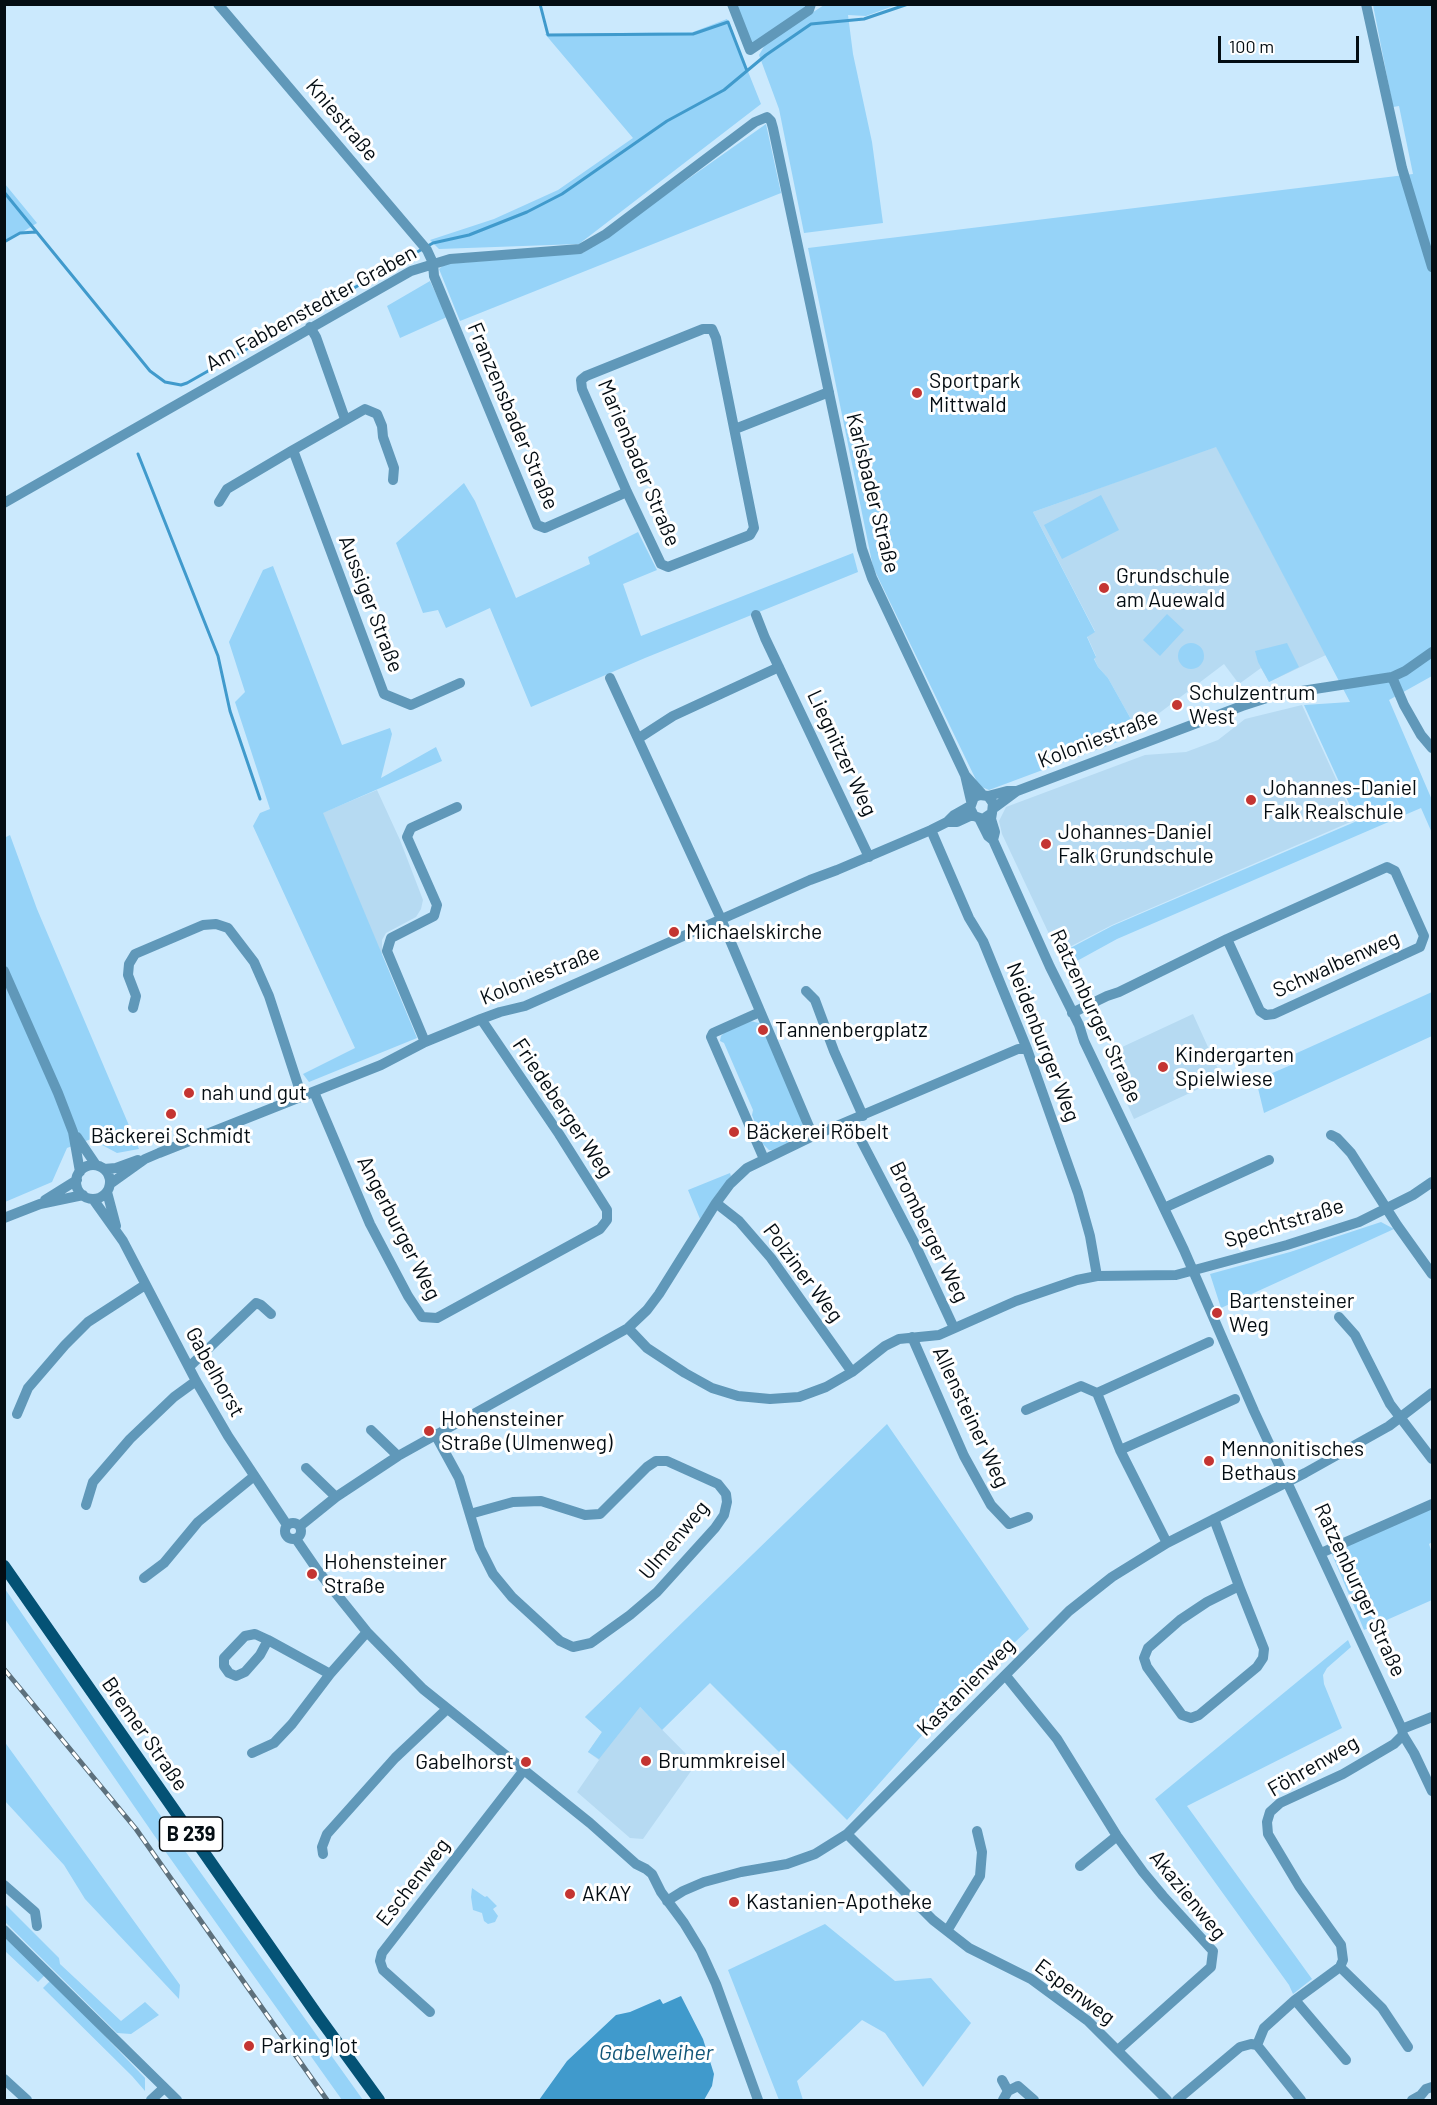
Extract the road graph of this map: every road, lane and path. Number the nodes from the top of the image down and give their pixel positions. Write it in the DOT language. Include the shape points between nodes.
graph roads {
  1 [pos="218,4"];
  2 [pos="732,4"];
  3 [pos="811,4"];
  4 [pos="1366,4"];
  5 [pos="767,117"];
  6 [pos="432,263"];
  7 [pos="1432,267"];
  8 [pos="310,327"];
  9 [pos="829,392"];
  10 [pos="345,419"];
  11 [pos="735,429"];
  12 [pos="293,450"];
  13 [pos="393,480"];
  14 [pos="627,492"];
  15 [pos="219,502"];
  16 [pos="4,503"];
  17 [pos="756,615"];
  18 [pos="1432,652"];
  19 [pos="779,667"];
  20 [pos="1392,677"];
  21 [pos="610,678"];
  22 [pos="460,683"];
  23 [pos="639,738"];
  24 [pos="1432,748"];
  25 [pos="964,775"];
  26 [pos="1017,791"];
  27 [pos="986,796"];
  28 [pos="457,807"];
  29 [pos="973,810"];
  30 [pos="993,811"];
  31 [pos="931,830"];
  32 [pos="993,840"];
  33 [pos="869,857"];
  34 [pos="721,919"];
  35 [pos="1227,939"];
  36 [pos="4,971"];
  37 [pos="806,992"];
  38 [pos="133,1008"];
  39 [pos="760,1012"];
  40 [pos="1072,1013"];
  41 [pos="481,1019"];
  42 [pos="425,1042"];
  43 [pos="1027,1049"];
  44 [pos="314,1092"];
  45 [pos="303,1097"];
  46 [pos="862,1116"];
  47 [pos="851,1121"];
  48 [pos="73,1132"];
  49 [pos="1331,1135"];
  50 [pos="813,1136"];
  51 [pos="764,1159"];
  52 [pos="145,1160"];
  53 [pos="1269,1160"];
  54 [pos="100,1167"];
  55 [pos="79,1176"];
  56 [pos="1432,1182"];
  57 [pos="108,1188"];
  58 [pos="88,1197"];
  59 [pos="716,1203"];
  60 [pos="40,1204"];
  61 [pos="1164,1208"];
  62 [pos="1387,1209"];
  63 [pos="4,1218"];
  64 [pos="607,1220"];
  65 [pos="118,1233"];
  66 [pos="1191,1271"];
  67 [pos="1432,1274"];
  68 [pos="1097,1276"];
  69 [pos="145,1285"];
  70 [pos="271,1314"];
  71 [pos="1339,1317"];
  72 [pos="627,1328"];
  73 [pos="954,1328"];
  74 [pos="912,1337"];
  75 [pos="1209,1342"];
  76 [pos="189,1367"];
  77 [pos="852,1372"];
  78 [pos="196,1381"];
  79 [pos="1097,1393"];
  80 [pos="1432,1393"];
  81 [pos="1235,1399"];
  82 [pos="1026,1410"];
  83 [pos="17,1414"];
  84 [pos="1401,1416"];
  85 [pos="371,1430"];
  86 [pos="435,1434"];
  87 [pos="1120,1450"];
  88 [pos="398,1456"];
  89 [pos="1432,1459"];
  90 [pos="306,1468"];
  91 [pos="254,1477"];
  92 [pos="1288,1481"];
  93 [pos="336,1497"];
  94 [pos="1432,1504"];
  95 [pos="86,1505"];
  96 [pos="470,1514"];
  97 [pos="1028,1516"];
  98 [pos="1214,1519"];
  99 [pos="287,1525"];
  100 [pos="300,1526"];
  101 [pos="296,1539"];
  102 [pos="1167,1543"];
  103 [pos="1321,1553"];
  104 [pos="4,1566"];
  105 [pos="144,1578"];
  106 [pos="1239,1586"];
  107 [pos="367,1632"];
  108 [pos="268,1640"];
  109 [pos="330,1674"];
  110 [pos="1006,1676"];
  111 [pos="447,1709"];
  112 [pos="1432,1717"];
  113 [pos="1402,1732"];
  114 [pos="252,1753"];
  115 [pos="524,1770"];
  116 [pos="1432,1791"];
  117 [pos="977,1832"];
  118 [pos="846,1834"];
  119 [pos="1117,1836"];
  120 [pos="324,1854"];
  121 [pos="1080,1866"];
  122 [pos="4,1886"];
  123 [pos="667,1901"];
  124 [pos="37,1926"];
  125 [pos="4,1930"];
  126 [pos="947,1931"];
  127 [pos="1340,1967"];
  128 [pos="1296,2001"];
  129 [pos="430,2012"];
  130 [pos="1257,2045"];
  131 [pos="1408,2048"];
  132 [pos="1118,2050"];
  133 [pos="1346,2060"];
  134 [pos="4,2079"];
  135 [pos="1002,2079"];
  136 [pos="1432,2087"];
  137 [pos="164,2088"];
  138 [pos="1006,2096"];
  139 [pos="27,2100"];
  140 [pos="151,2100"];
  141 [pos="177,2100"];
  142 [pos="379,2100"];
  143 [pos="758,2100"];
  144 [pos="1034,2100"];
  145 [pos="1167,2100"];
  146 [pos="1178,2100"];
  147 [pos="1301,2100"];
  148 [pos="1412,2100"];
  1 -- 6 [label="street, Kniestraße" via="425,247"];
  2 -- 3 [label="street" via="750,50 809,10"];
  4 -- 7 [label="street" via="1402,168"];
  5 -- 6 [label="street, Am Fabbenstedter Graben" via="580,249"];
  5 -- 9 [label="street, Karlsbader Straße" via="773,128"];
  6 -- 8 [label="street, Am Fabbenstedter Graben"];
  6 -- 14 [label="street, Franzensbader Straße" via="537,525 544,528"];
  8 -- 10 [label="street"];
  8 -- 16 [label="street, Am Fabbenstedter Graben"];
  9 -- 11 [label="street"];
  9 -- 25 [label="street, Karlsbader Straße" via="868,569"];
  10 -- 12 [label="street"];
  10 -- 13 [label="street" via="365,409 377,414 394,468"];
  11 -- 14 [label="street, Marienbader Straße" via="754,528 750,535 668,567 661,564"];
  11 -- 14 [label="street, Marienbader Straße" via="712,329 703,329 586,376 581,380 582,388"];
  12 -- 15 [label="street" via="227,489"];
  12 -- 22 [label="street, Aussiger Straße" via="384,694 411,705"];
  17 -- 19 [label="street, Liegnitzer Weg"];
  18 -- 20 [label="street, Koloniestraße"];
  19 -- 23 [label="street" via="673,716"];
  19 -- 33 [label="street, Liegnitzer Weg"];
  20 -- 24 [label="street" via="1404,705"];
  20 -- 26 [label="street, Koloniestraße" via="1272,696"];
  21 -- 23 [label="street"];
  23 -- 34 [label="street"];
  25 -- 27 [label="street, Karlsbader Straße"];
  25 -- 29 [label="street, Karlsbader Straße"];
  26 -- 27 [label="street, Koloniestraße"];
  26 -- 30 [label="street, Koloniestraße"];
  27 -- 29 [label="street" via="978,795"];
  27 -- 30 [label="street" via="992,800"];
  28 -- 42 [label="street" via="411,828 407,837 437,905 434,916 391,938 387,951"];
  29 -- 30 [label="street" via="984,819"];
  29 -- 31 [label="street, Koloniestraße" via="957,822"];
  29 -- 32 [label="street, Ratzenburger Straße"];
  30 -- 32 [label="street, Ratzenburger Straße"];
  31 -- 33 [label="street, Koloniestraße"];
  31 -- 43 [label="street, Neidenburger Weg" via="983,941"];
  32 -- 40 [label="street, Ratzenburger Straße"];
  33 -- 34 [label="street, Koloniestraße"];
  34 -- 39 [label="street"];
  34 -- 41 [label="street, Koloniestraße" via="525,1006"];
  35 -- 35 [label="street, Schwalbenweg" via="1387,867 1395,871 1424,936 1420,947 1266,1015 1260,1011"];
  35 -- 40 [label="street, Schwalbenweg"];
  36 -- 48 [label="street"];
  37 -- 46 [label="street" via="815,1000"];
  38 -- 45 [label="street" via="136,996 128,975 135,954 203,925 228,928 254,962"];
  39 -- 50 [label="street"];
  39 -- 51 [label="street" via="711,1037"];
  40 -- 61 [label="street, Ratzenburger Straße"];
  41 -- 42 [label="street, Koloniestraße"];
  41 -- 64 [label="street, Friedeberger Weg" via="607,1210"];
  42 -- 44 [label="street, Koloniestraße"];
  43 -- 46 [label="street" via="1018,1049"];
  43 -- 68 [label="street, Neidenburger Weg" via="1078,1193"];
  44 -- 45 [label="street, Koloniestraße"];
  44 -- 64 [label="street, Angerburger Weg" via="370,1224 422,1317 437,1318 600,1229"];
  45 -- 52 [label="street, Koloniestraße"];
  46 -- 47 [label="street"];
  47 -- 50 [label="street"];
  47 -- 73 [label="street, Bromberger Weg"];
  48 -- 54 [label="street"];
  48 -- 55 [label="street"];
  49 -- 62 [label="street, Spechtstraße" via="1351,1153"];
  50 -- 51 [label="street"];
  51 -- 59 [label="street" via="747,1168"];
  52 -- 54 [label="street, Koloniestraße" via="116,1168"];
  52 -- 57 [label="street, Koloniestraße"];
  53 -- 61 [label="street"];
  54 -- 55 [label="street" via="85,1168"];
  54 -- 57 [label="street" via="108,1173"];
  55 -- 58 [label="street" via="78,1188"];
  55 -- 60 [label="street"];
  56 -- 62 [label="street, Spechtstraße"];
  57 -- 58 [label="street" via="102,1196"];
  57 -- 65 [label="street, Gabelhorst"];
  58 -- 60 [label="street"];
  58 -- 65 [label="street, Gabelhorst"];
  59 -- 72 [label="street" via="659,1294"];
  59 -- 77 [label="street, Polziner Weg" via="739,1221 771,1258"];
  60 -- 63 [label="street"];
  61 -- 66 [label="street, Ratzenburger Straße"];
  62 -- 66 [label="street, Spechtstraße" via="1287,1245"];
  62 -- 67 [label="street"];
  65 -- 69 [label="street, Gabelhorst"];
  66 -- 68 [label="street" via="1176,1275"];
  66 -- 92 [label="street, Ratzenburger Straße"];
  68 -- 73 [label="street" via="1037,1293"];
  69 -- 76 [label="street, Gabelhorst"];
  69 -- 83 [label="street" via="88,1322 28,1388"];
  70 -- 76 [label="street" via="256,1304"];
  71 -- 84 [label="street" via="1355,1335 1390,1404"];
  72 -- 77 [label="street" via="647,1348 685,1374 738,1396 799,1397"];
  72 -- 86 [label="street"];
  73 -- 74 [label="street" via="939,1335"];
  74 -- 77 [label="street" via="885,1346"];
  74 -- 97 [label="street, Allensteiner Weg" via="964,1456 991,1505 1010,1524"];
  75 -- 79 [label="street"];
  76 -- 78 [label="street, Gabelhorst"];
  78 -- 91 [label="street, Gabelhorst"];
  78 -- 95 [label="street" via="130,1439 93,1482"];
  79 -- 82 [label="street" via="1081,1386"];
  79 -- 87 [label="street"];
  80 -- 84 [label="street, Kastanienweg"];
  81 -- 87 [label="street"];
  84 -- 89 [label="street"];
  84 -- 92 [label="street, Kastanienweg"];
  85 -- 88 [label="street"];
  86 -- 88 [label="street"];
  86 -- 96 [label="street, Ulmenweg" via="459,1478"];
  87 -- 102 [label="street"];
  88 -- 93 [label="street"];
  90 -- 93 [label="street"];
  91 -- 99 [label="street, Gabelhorst"];
  91 -- 105 [label="street" via="198,1522 164,1563"];
  92 -- 98 [label="street, Kastanienweg"];
  92 -- 103 [label="street, Ratzenburger Straße"];
  93 -- 100 [label="street"];
  94 -- 103 [label="street"];
  96 -- 96 [label="street, Ulmenweg" via="493,1574 560,1641 573,1647 591,1643 657,1592 715,1528 727,1502 718,1484 667,1461 656,1461 600,1514 585,1515 541,1501 513,1502"];
  98 -- 102 [label="street, Kastanienweg"];
  98 -- 106 [label="street"];
  99 -- 100 [label="street" via="292,1522"];
  99 -- 101 [label="street" via="285,1536"];
  100 -- 101 [label="street"];
  101 -- 107 [label="street"];
  102 -- 110 [label="street, Kastanienweg" via="1112,1577 1069,1611"];
  103 -- 113 [label="street, Ratzenburger Straße"];
  104 -- 142 [label="main road, Bremer Straße / B 239"];
  106 -- 106 [label="street" via="1264,1649 1263,1658 1199,1715 1182,1715 1147,1667 1144,1658 1148,1648 1180,1620"];
  107 -- 109 [label="street"];
  107 -- 111 [label="street"];
  108 -- 109 [label="street"];
  109 -- 114 [label="street" via="274,1743"];
  110 -- 118 [label="street, Kastanienweg"];
  110 -- 119 [label="street, Akazienweg" via="1057,1738"];
  111 -- 115 [label="street"];
  111 -- 120 [label="street" via="395,1758 327,1834 322,1847"];
  112 -- 113 [label="street"];
  113 -- 116 [label="street, Ratzenburger Straße"];
  113 -- 127 [label="street, Föhrenweg" via="1394,1744 1343,1774 1280,1803 1270,1812 1267,1822 1268,1834 1299,1886 1341,1945"];
  115 -- 123 [label="street" via="636,1864"];
  115 -- 129 [label="street, Eschenweg" via="382,1953 383,1970"];
  117 -- 126 [label="street" via="982,1852 980,1876"];
  118 -- 123 [label="street, Kastanienweg" via="815,1854 788,1864 704,1882"];
  118 -- 126 [label="street, Espenweg"];
  119 -- 121 [label="street"];
  119 -- 132 [label="street, Akazienweg" via="1163,1896 1213,1951 1211,1967"];
  122 -- 124 [label="street" via="35,1912"];
  123 -- 143 [label="street" via="701,1951"];
  125 -- 137 [label="street"];
  126 -- 132 [label="street, Espenweg" via="1030,1979 1088,2021"];
  127 -- 128 [label="street"];
  127 -- 131 [label="street" via="1382,2008"];
  128 -- 130 [label="street" via="1264,2028"];
  128 -- 133 [label="street"];
  130 -- 146 [label="street" via="1240,2047"];
  130 -- 147 [label="street"];
  132 -- 145 [label="street, Espenweg"];
  134 -- 139 [label="street"];
  135 -- 138 [label="street"];
  136 -- 148 [label="street"];
  137 -- 140 [label="street"];
  137 -- 141 [label="street"];
  138 -- 144 [label="street" via="1018,2086"];
}
